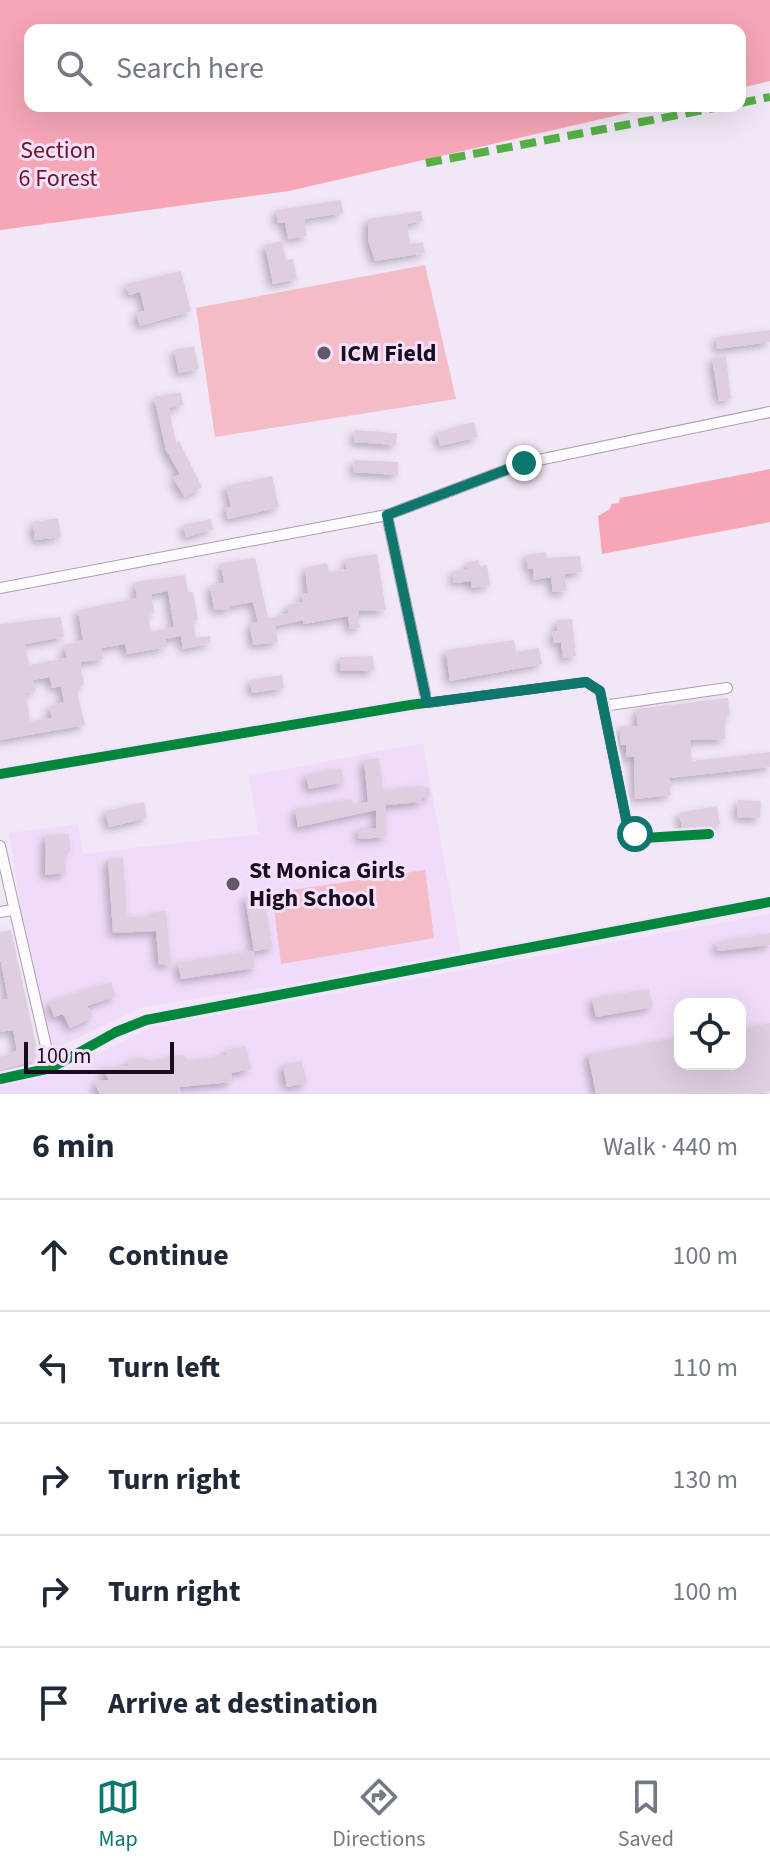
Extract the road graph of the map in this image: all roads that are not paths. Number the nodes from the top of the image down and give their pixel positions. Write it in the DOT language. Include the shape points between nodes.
graph roads {
  1 [pos="770,412"];
  2 [pos="387,515"];
  3 [pos="0,588"];
  4 [pos="727,688"];
  5 [pos="427,703"];
  6 [pos="603,706"];
  7 [pos="0,774"];
  8 [pos="709,834"];
  9 [pos="0,846"];
  10 [pos="770,902"];
  11 [pos="12,910"];
  12 [pos="0,912"];
  13 [pos="51,1068"];
  14 [pos="0,1079"];
  1 -- 2 [label="street" via="524,463"];
  2 -- 3 [label="street"];
  2 -- 5 [label="street"];
  4 -- 6 [label="street"];
  5 -- 6 [label="street" via="586,682 600,691"];
  5 -- 7 [label="street"];
  6 -- 8 [label="street" via="627,824 644,838"];
  9 -- 11 [label="street"];
  10 -- 13 [label="street" via="146,1020"];
  11 -- 12 [label="street"];
  11 -- 13 [label="street"];
  13 -- 14 [label="street"];
}
